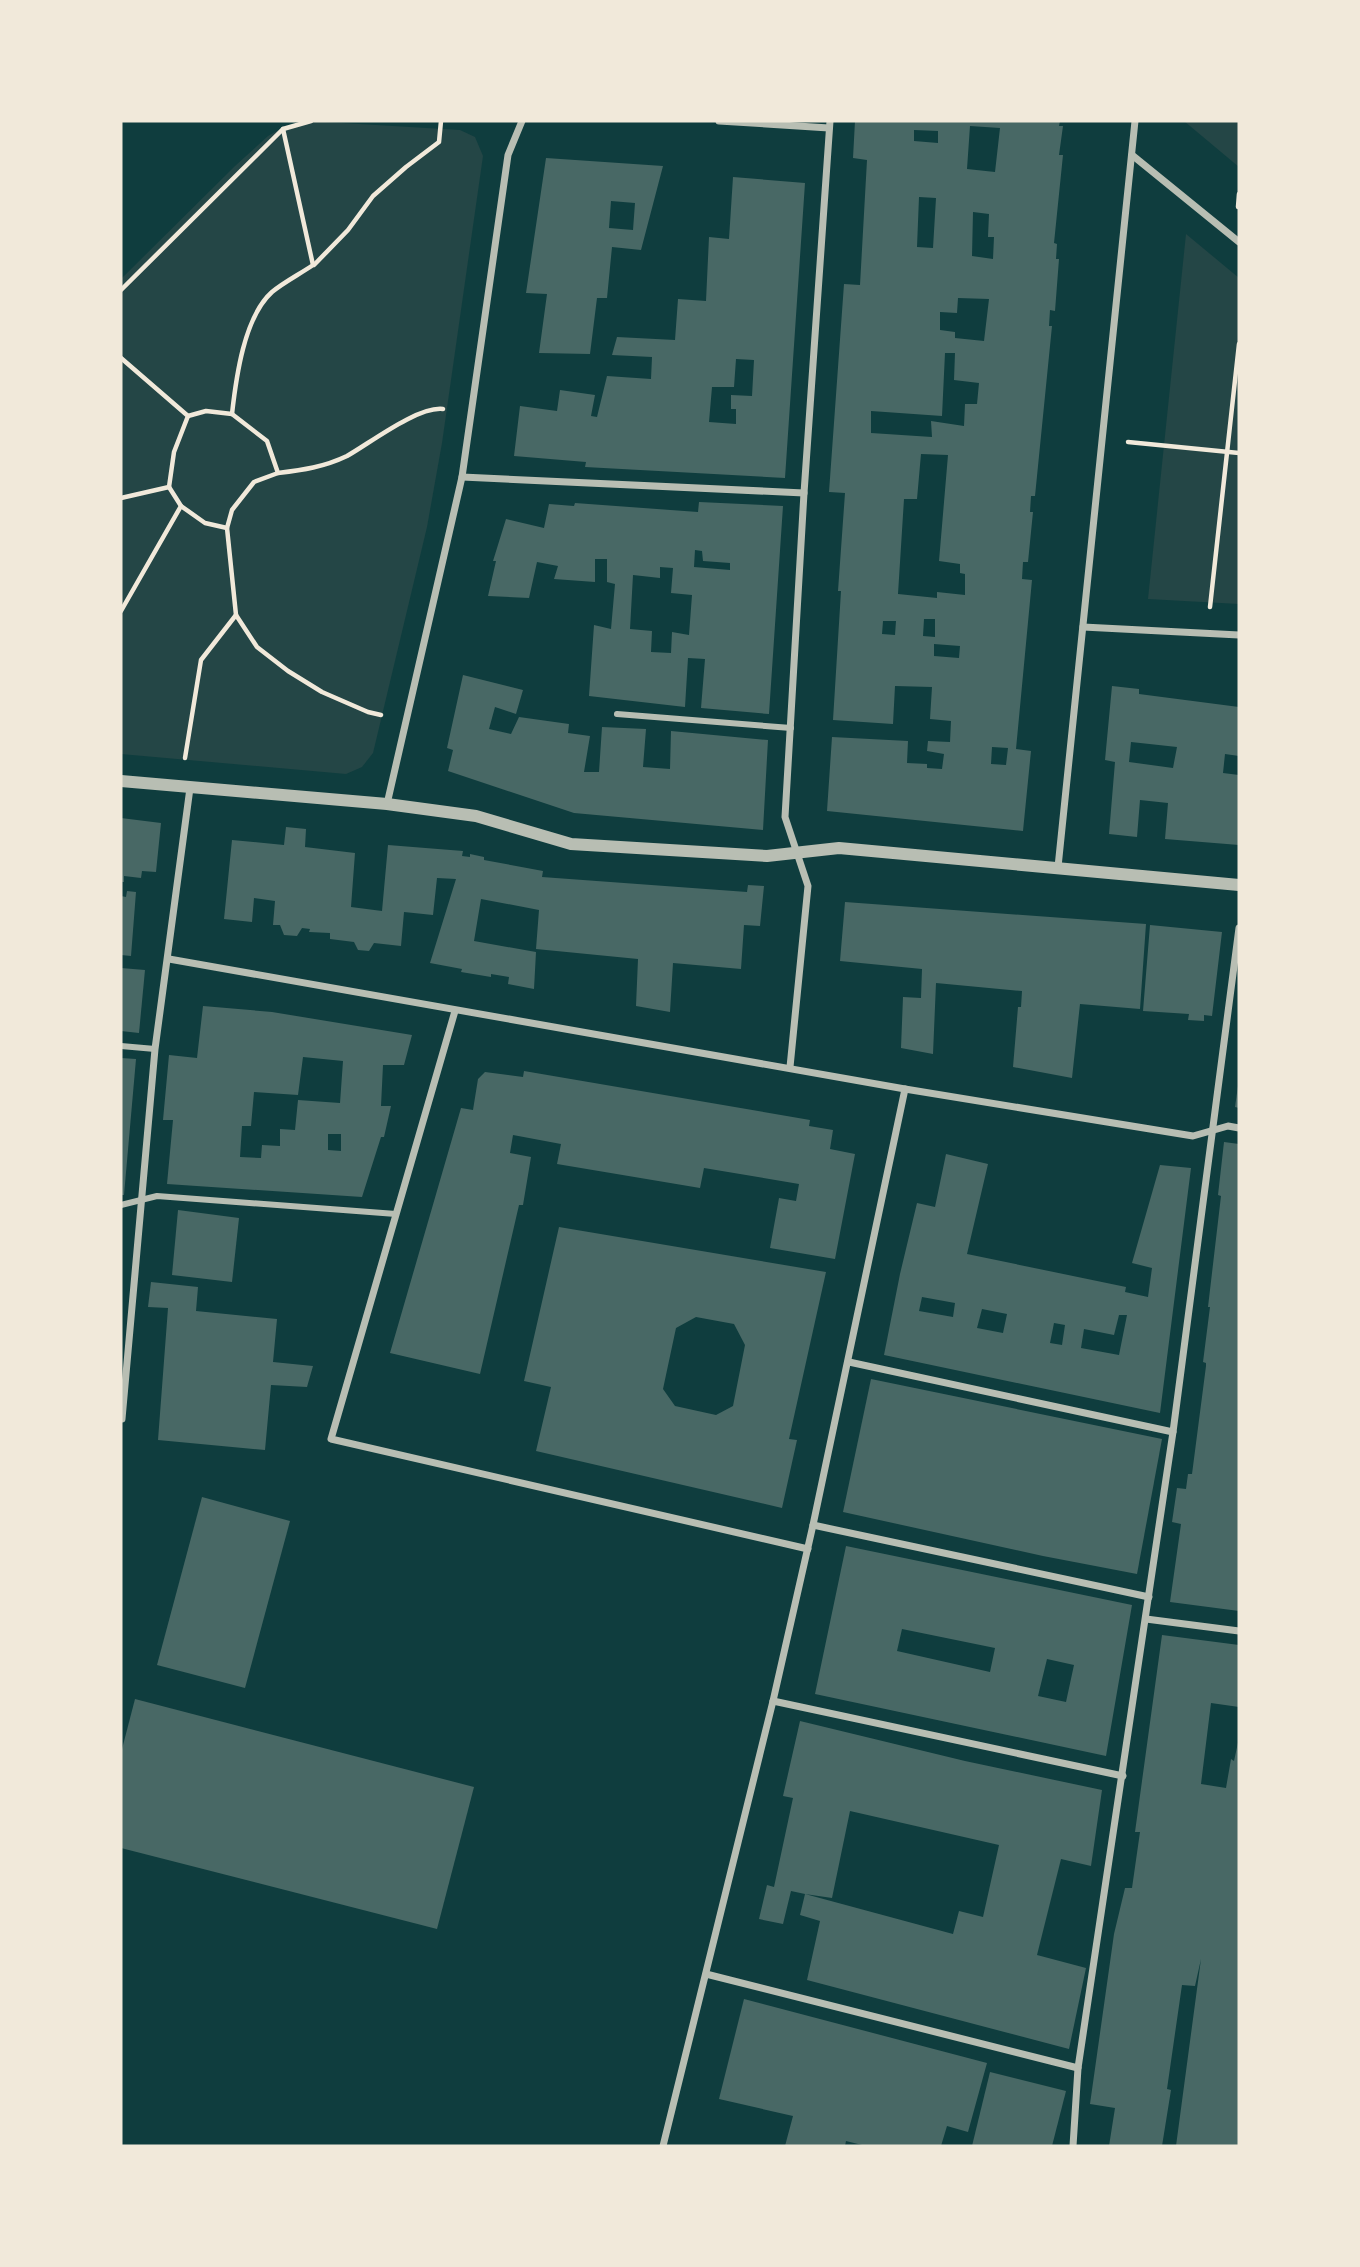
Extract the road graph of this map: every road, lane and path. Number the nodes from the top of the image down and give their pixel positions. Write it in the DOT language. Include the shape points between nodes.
graph roads {
  1 [pos="311,121"];
  2 [pos="441,121"];
  3 [pos="522,121"];
  4 [pos="719,121"];
  5 [pos="1135,121"];
  6 [pos="829,124"];
  7 [pos="284,129"];
  8 [pos="1132,155"];
  9 [pos="1239,242"];
  10 [pos="313,265"];
  11 [pos="121,289"];
  12 [pos="1239,344"];
  13 [pos="121,358"];
  14 [pos="471,412"];
  15 [pos="232,414"];
  16 [pos="188,416"];
  17 [pos="1102,439"];
  18 [pos="1228,452"];
  19 [pos="1239,453"];
  20 [pos="278,473"];
  21 [pos="462,477"];
  22 [pos="169,487"];
  23 [pos="804,493"];
  24 [pos="121,498"];
  25 [pos="181,506"];
  26 [pos="227,528"];
  27 [pos="121,611"];
  28 [pos="236,615"];
  29 [pos="1083,627"];
  30 [pos="1208,633"];
  31 [pos="1239,635"];
  32 [pos="617,714"];
  33 [pos="406,721"];
  34 [pos="791,728"];
  35 [pos="121,781"];
  36 [pos="186,788"];
  37 [pos="387,804"];
  38 [pos="797,853"];
  39 [pos="1058,867"];
  40 [pos="1239,885"];
  41 [pos="1239,928"];
  42 [pos="169,960"];
  43 [pos="455,1010"];
  44 [pos="121,1046"];
  45 [pos="155,1049"];
  46 [pos="790,1067"];
  47 [pos="905,1089"];
  48 [pos="1239,1128"];
  49 [pos="1212,1131"];
  50 [pos="141,1201"];
  51 [pos="121,1205"];
  52 [pos="396,1214"];
  53 [pos="849,1362"];
  54 [pos="121,1419"];
  55 [pos="1173,1432"];
  56 [pos="813,1525"];
  57 [pos="808,1549"];
  58 [pos="1149,1597"];
  59 [pos="1146,1619"];
  60 [pos="1239,1631"];
  61 [pos="773,1701"];
  62 [pos="1123,1776"];
  63 [pos="706,1974"];
  64 [pos="1078,2068"];
  65 [pos="663,2146"];
  66 [pos="1073,2146"];
  1 -- 7 [label="path"];
  2 -- 10 [label="path" via="439,142 373,196"];
  3 -- 14 [label="street" via="508,155"];
  4 -- 6 [label="street"];
  5 -- 8 [label="street"];
  6 -- 23 [label="street"];
  7 -- 10 [label="path"];
  7 -- 11 [label="path"];
  8 -- 9 [label="street"];
  8 -- 17 [label="street"];
  10 -- 15 [label="path" via="272,292 250,325"];
  12 -- 18 [label="path"];
  13 -- 16 [label="path"];
  14 -- 20 [label="path" via="433,407 346,456 313,469"];
  14 -- 21 [label="street"];
  15 -- 16 [label="path" via="206,411"];
  15 -- 20 [label="path" via="267,441"];
  16 -- 22 [label="path" via="174,452"];
  17 -- 18 [label="path"];
  17 -- 29 [label="street"];
  18 -- 19 [label="path"];
  18 -- 30 [label="path"];
  20 -- 26 [label="path" via="254,482 232,510"];
  21 -- 23 [label="street"];
  21 -- 33 [label="street"];
  22 -- 24 [label="path"];
  22 -- 25 [label="path"];
  23 -- 34 [label="street"];
  25 -- 26 [label="path" via="205,523"];
  25 -- 27 [label="path"];
  26 -- 28 [label="path"];
  28 -- 33 [label="path" via="257,647 288,671 368,712"];
  28 -- 36 [label="path" via="201,660 186,750"];
  29 -- 30 [label="street"];
  29 -- 39 [label="street"];
  30 -- 31 [label="street"];
  32 -- 34 [label="street"];
  33 -- 37 [label="street"];
  34 -- 38 [label="street" via="785,817"];
  35 -- 36 [label="street"];
  36 -- 37 [label="street"];
  36 -- 42 [label="street"];
  37 -- 38 [label="street" via="476,816 571,844 767,856"];
  38 -- 39 [label="street" via="839,848"];
  38 -- 46 [label="street" via="808,886"];
  39 -- 40 [label="street"];
  41 -- 49 [label="street"];
  42 -- 43 [label="street"];
  42 -- 45 [label="street"];
  43 -- 46 [label="street"];
  43 -- 52 [label="street"];
  44 -- 45 [label="street"];
  45 -- 50 [label="street"];
  46 -- 47 [label="street"];
  47 -- 49 [label="street" via="1193,1136"];
  47 -- 53 [label="street"];
  48 -- 49 [label="street"];
  49 -- 55 [label="street"];
  50 -- 51 [label="street"];
  50 -- 52 [label="street" via="157,1196"];
  50 -- 54 [label="street"];
  52 -- 57 [label="street" via="331,1439"];
  53 -- 55 [label="street"];
  53 -- 56 [label="street"];
  55 -- 58 [label="street"];
  56 -- 57 [label="street"];
  56 -- 58 [label="street"];
  57 -- 61 [label="street"];
  58 -- 59 [label="street"];
  59 -- 60 [label="street"];
  59 -- 62 [label="street"];
  61 -- 62 [label="street"];
  61 -- 63 [label="street"];
  62 -- 64 [label="street"];
  63 -- 64 [label="street"];
  63 -- 65 [label="street"];
  64 -- 66 [label="street"];
}
